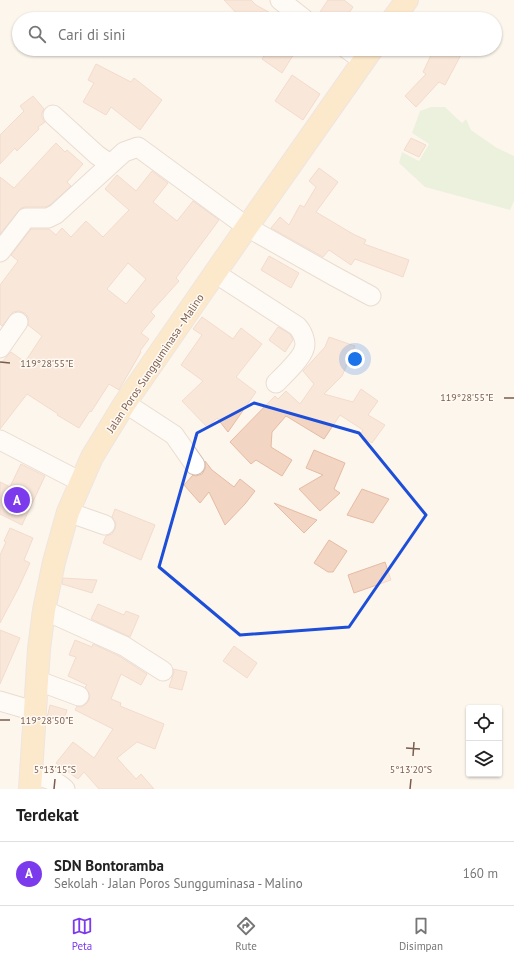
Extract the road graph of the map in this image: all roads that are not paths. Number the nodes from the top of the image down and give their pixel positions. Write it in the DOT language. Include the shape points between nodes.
graph roads {
  1 [pos="280,0"];
  2 [pos="407,0"];
  3 [pos="295,12"];
  4 [pos="398,12"];
  5 [pos="359,56"];
  6 [pos="53,115"];
  7 [pos="110,164"];
  8 [pos="247,226"];
  9 [pos="2,246"];
  10 [pos="215,274"];
  11 [pos="371,296"];
  12 [pos="18,322"];
  13 [pos="0,348"];
  14 [pos="276,383"];
  15 [pos="125,403"];
  16 [pos="0,440"];
  17 [pos="195,465"];
  18 [pos="81,482"];
  19 [pos="68,512"];
  20 [pos="105,525"];
  21 [pos="44,610"];
  22 [pos="163,672"];
  23 [pos="36,680"];
  24 [pos="79,696"];
  25 [pos="0,701"];
  26 [pos="34,711"];
  27 [pos="30,783"];
  28 [pos="65,789"];
  1 -- 3 [label="street"];
  2 -- 4 [label="main road"];
  5 -- 8 [label="main road, Jalan Poros Sungguminasa - Malino"];
  6 -- 7 [label="street"];
  7 -- 8 [label="street" via="124,152 138,147"];
  7 -- 9 [label="street" via="56,214 48,218 26,218"];
  8 -- 10 [label="main road, Jalan Poros Sungguminasa - Malino"];
  8 -- 11 [label="street"];
  10 -- 14 [label="street" via="301,330 304,340 301,356"];
  10 -- 15 [label="main road, Jalan Poros Sungguminasa - Malino"];
  12 -- 13 [label="street"];
  15 -- 17 [label="street" via="174,435"];
  15 -- 18 [label="main road, Jalan Poros Sungguminasa - Malino" via="92,458"];
  16 -- 18 [label="street"];
  18 -- 19 [label="main road, Jalan Poros Sungguminasa - Malino"];
  19 -- 20 [label="street"];
  19 -- 21 [label="main road, Jalan Poros Sungguminasa - Malino"];
  21 -- 22 [label="street" via="124,646"];
  21 -- 23 [label="main road, Jalan Poros Sungguminasa - Malino"];
  23 -- 24 [label="street"];
  23 -- 26 [label="main road, Jalan Poros Sungguminasa - Malino"];
  25 -- 26 [label="street"];
  26 -- 27 [label="main road, Jalan Poros Sungguminasa - Malino"];
  27 -- 28 [label="street" via="40,776"];
}
